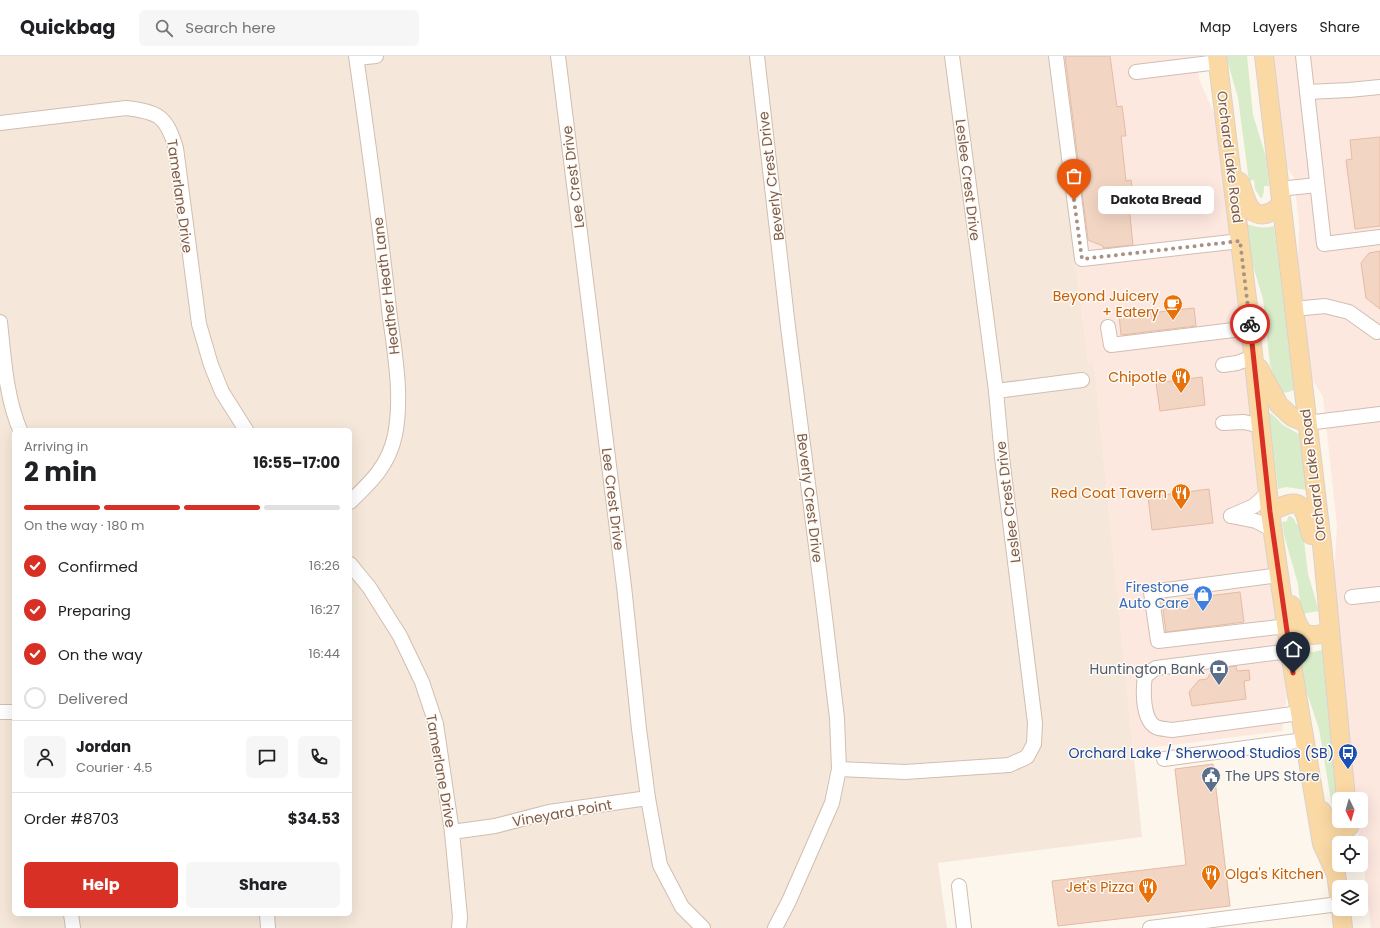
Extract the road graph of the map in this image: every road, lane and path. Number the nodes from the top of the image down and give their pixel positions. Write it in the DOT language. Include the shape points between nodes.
graph roads {
  1 [pos="376,56"];
  2 [pos="558,56"];
  3 [pos="757,56"];
  4 [pos="952,56"];
  5 [pos="1056,56"];
  6 [pos="1264,56"];
  7 [pos="1303,56"];
  8 [pos="356,57"];
  9 [pos="1218,59"];
  10 [pos="1136,72"];
  11 [pos="1380,87"];
  12 [pos="1307,92"];
  13 [pos="0,123"];
  14 [pos="1229,151"];
  15 [pos="1317,185"];
  16 [pos="1280,197"];
  17 [pos="1380,237"];
  18 [pos="1240,241"];
  19 [pos="1294,309"];
  20 [pos="0,322"];
  21 [pos="1108,327"];
  22 [pos="1250,328"];
  23 [pos="1377,332"];
  24 [pos="1253,357"];
  25 [pos="1223,365"];
  26 [pos="1082,380"];
  27 [pos="996,391"];
  28 [pos="1380,414"];
  29 [pos="1223,422"];
  30 [pos="1307,423"];
  31 [pos="1261,426"];
  32 [pos="19,428"];
  33 [pos="245,428"];
  34 [pos="1268,493"];
  35 [pos="352,500"];
  36 [pos="1270,512"];
  37 [pos="1273,530"];
  38 [pos="352,567"];
  39 [pos="1280,578"];
  40 [pos="1380,594"];
  41 [pos="1352,597"];
  42 [pos="1327,600"];
  43 [pos="1287,626"];
  44 [pos="1330,632"];
  45 [pos="1290,650"];
  46 [pos="0,712"];
  47 [pos="12,712"];
  48 [pos="1300,713"];
  49 [pos="1304,740"];
  50 [pos="1164,759"];
  51 [pos="839,769"];
  52 [pos="1312,787"];
  53 [pos="1345,792"];
  54 [pos="648,798"];
  55 [pos="1347,830"];
  56 [pos="452,832"];
  57 [pos="1332,860"];
  58 [pos="959,886"];
  59 [pos="1332,905"];
  60 [pos="72,916"];
  61 [pos="267,916"];
  62 [pos="1342,916"];
  63 [pos="1214,924"];
  64 [pos="73,928"];
  65 [pos="268,928"];
  66 [pos="459,928"];
  67 [pos="703,928"];
  68 [pos="775,928"];
  69 [pos="964,928"];
  70 [pos="1150,928"];
  71 [pos="1343,928"];
  1 -- 8 [label="street"];
  2 -- 54 [label="street, Lee Crest Drive"];
  3 -- 51 [label="street, Beverly Crest Drive" via="837,718"];
  4 -- 27 [label="street, Leslee Crest Drive"];
  5 -- 18 [label="street" via="1082,259"];
  6 -- 16 [label="main road, Orchard Lake Road"];
  7 -- 12 [label="street"];
  8 -- 35 [label="street, Heather Heath Lane" via="386,278 398,407 395,436 388,458 372,480"];
  9 -- 10 [label="street"];
  9 -- 14 [label="main road, Orchard Lake Road"];
  11 -- 12 [label="street"];
  12 -- 15 [label="street"];
  13 -- 33 [label="street, Tamerlane Drive" via="126,108 147,111 163,119 176,148 199,324 222,392"];
  14 -- 16 [label="main road" via="1249,207 1266,215 1274,212"];
  14 -- 18 [label="main road, Orchard Lake Road"];
  15 -- 16 [label="street"];
  15 -- 17 [label="street" via="1324,244"];
  16 -- 19 [label="main road, Orchard Lake Road"];
  18 -- 22 [label="main road, Orchard Lake Road"];
  19 -- 23 [label="street" via="1325,306 1348,312"];
  19 -- 30 [label="main road, Orchard Lake Road"];
  20 -- 32 [label="street" via="8,382"];
  21 -- 22 [label="street" via="1110,345"];
  22 -- 24 [label="main road, Orchard Lake Road"];
  24 -- 25 [label="street"];
  24 -- 30 [label="main road" via="1279,404 1292,416"];
  24 -- 31 [label="main road, Orchard Lake Road"];
  26 -- 27 [label="street"];
  27 -- 51 [label="street, Leslee Crest Drive" via="1035,723 1034,744 1027,758 1008,765 904,772"];
  28 -- 30 [label="street"];
  29 -- 31 [label="street" via="1244,422"];
  30 -- 42 [label="main road, Orchard Lake Road"];
  31 -- 34 [label="main road, Orchard Lake Road"];
  34 -- 36 [label="main road, Orchard Lake Road"];
  34 -- 37 [label="street" via="1254,506 1231,516 1256,521"];
  36 -- 37 [label="main road, Orchard Lake Road"];
  36 -- 42 [label="main road" via="1285,504 1294,503 1300,505 1305,512"];
  37 -- 39 [label="main road, Orchard Lake Road"];
  38 -- 56 [label="street, Tamerlane Drive" via="400,636 422,682 436,724"];
  39 -- 43 [label="main road, Orchard Lake Road"];
  39 -- 43 [label="street" via="1151,592 1158,641"];
  39 -- 44 [label="main road" via="1302,632 1311,636"];
  40 -- 41 [label="street"];
  42 -- 44 [label="main road, Orchard Lake Road"];
  43 -- 45 [label="main road, Orchard Lake Road"];
  44 -- 53 [label="main road, Orchard Lake Road"];
  45 -- 48 [label="main road, Orchard Lake Road"];
  45 -- 48 [label="street" via="1156,668 1145,676 1143,688 1147,718 1155,727 1172,730"];
  46 -- 47 [label="street"];
  48 -- 49 [label="main road, Orchard Lake Road"];
  49 -- 50 [label="street"];
  49 -- 52 [label="main road, Orchard Lake Road"];
  51 -- 68 [label="street, Beverly Crest Drive" via="832,803"];
  52 -- 55 [label="main road" via="1331,830"];
  52 -- 57 [label="main road, Orchard Lake Road" via="1322,844"];
  54 -- 56 [label="street, Vineyard Point" via="549,812 495,826"];
  54 -- 67 [label="street, Lee Crest Drive" via="660,865 682,907"];
  56 -- 66 [label="street, Tamerlane Drive"];
  58 -- 69 [label="street"];
  59 -- 63 [label="street"];
  60 -- 64 [label="street"];
  61 -- 65 [label="street"];
  62 -- 71 [label="main road"];
  63 -- 70 [label="street"];
}
